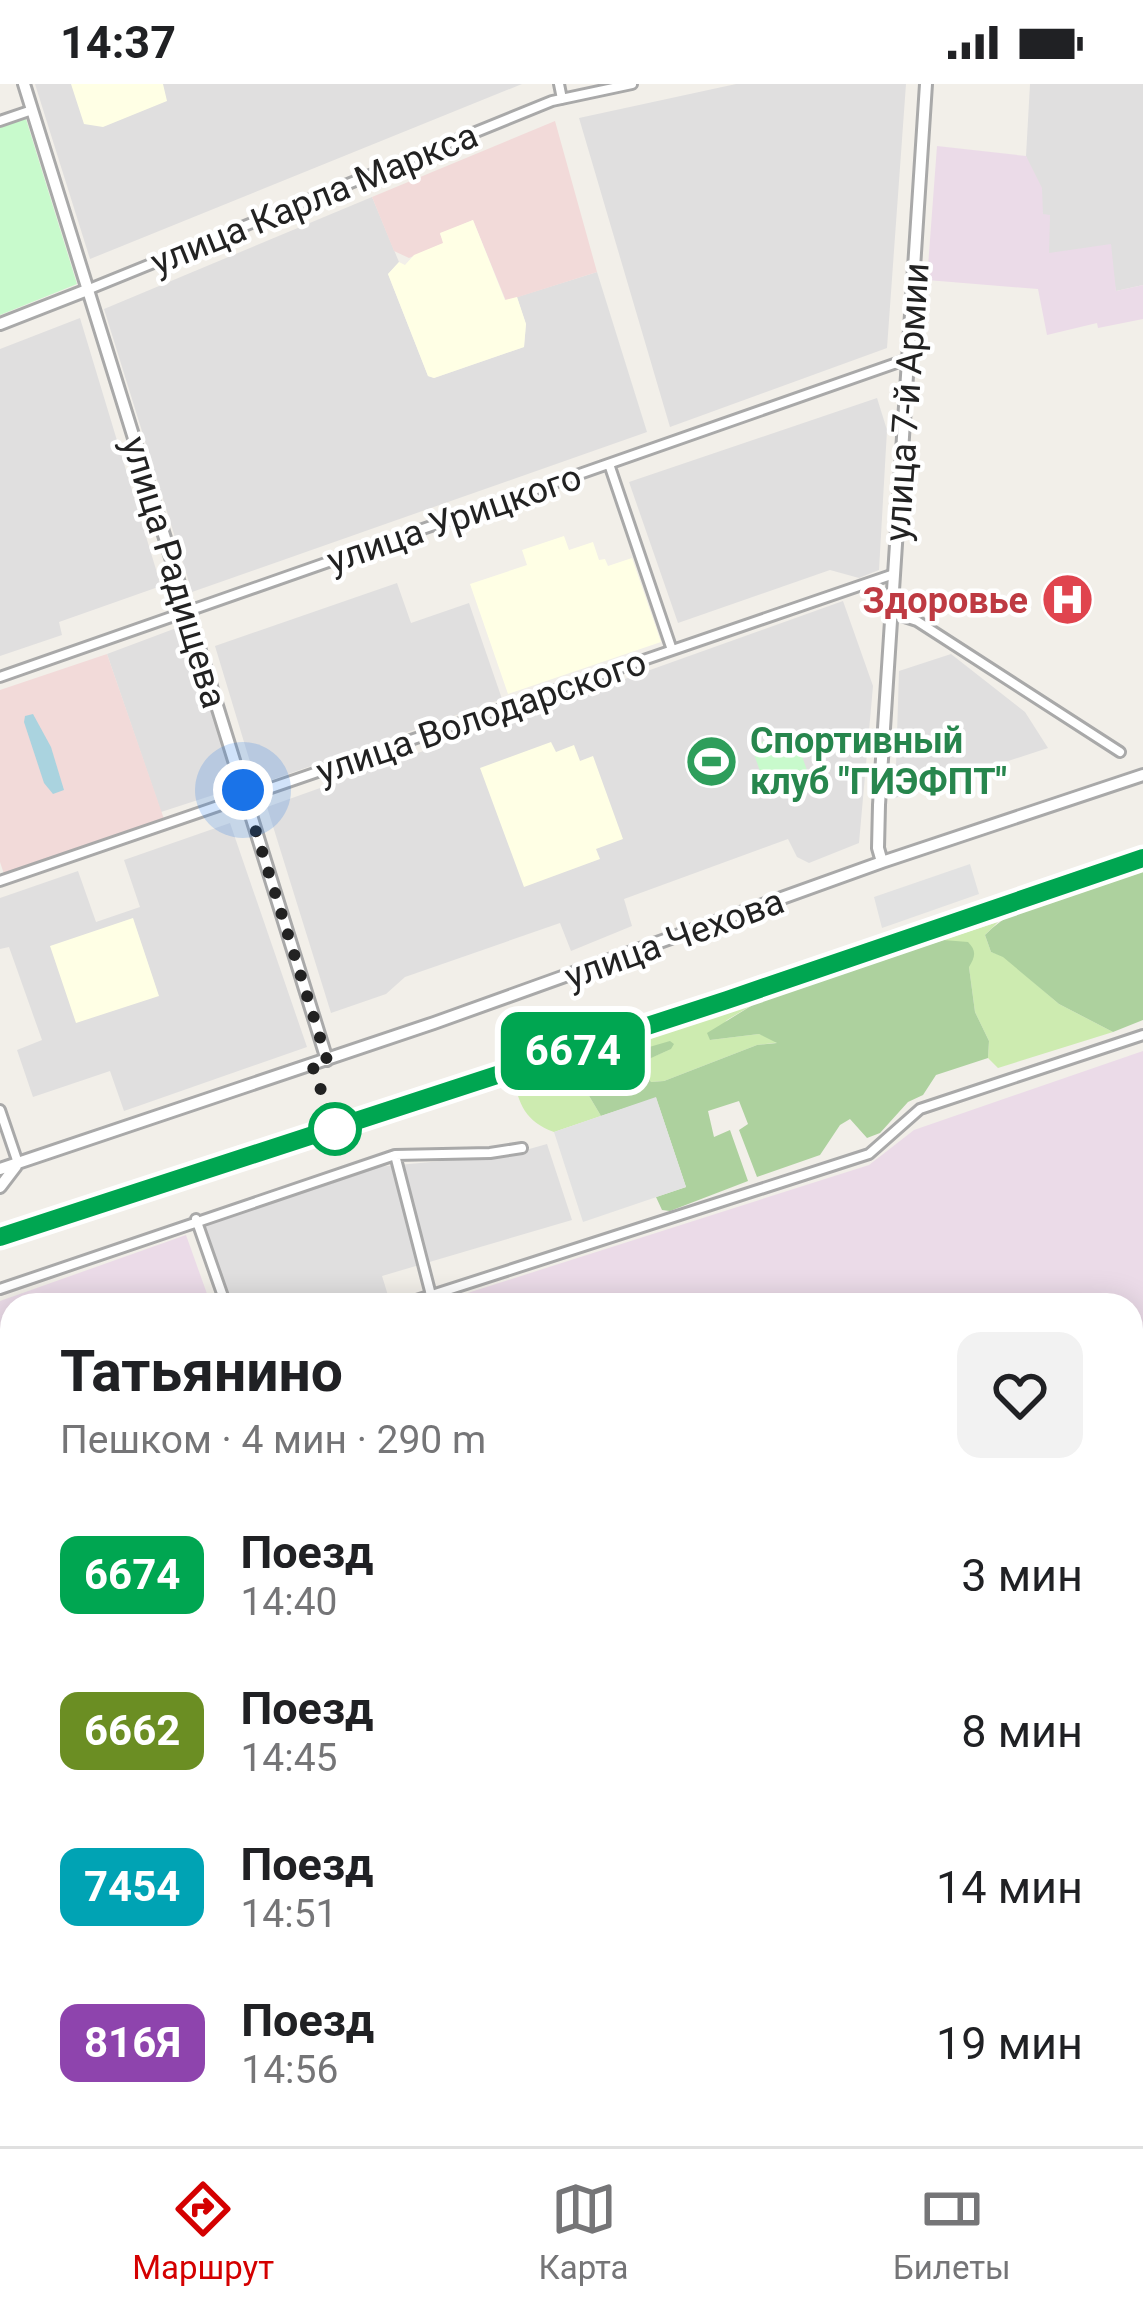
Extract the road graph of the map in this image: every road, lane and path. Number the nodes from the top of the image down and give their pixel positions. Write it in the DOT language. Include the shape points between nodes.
graph roads {
  1 [pos="24,84"];
  2 [pos="559,84"];
  3 [pos="632,84"];
  4 [pos="926,84"];
  5 [pos="562,99"];
  6 [pos="32,110"];
  7 [pos="0,121"];
  8 [pos="87,290"];
  9 [pos="0,324"];
  10 [pos="908,359"];
  11 [pos="609,464"];
  12 [pos="894,574"];
  13 [pos="187,611"];
  14 [pos="892,613"];
  15 [pos="672,650"];
  16 [pos="0,677"];
  17 [pos="1120,752"];
  18 [pos="1143,775"];
  19 [pos="246,799"];
  20 [pos="882,862"];
  21 [pos="0,881"];
  22 [pos="1143,1035"];
  23 [pos="327,1060"];
  24 [pos="0,1110"];
  25 [pos="522,1148"];
  26 [pos="395,1155"];
  27 [pos="17,1163"];
  28 [pos="0,1169"];
  29 [pos="0,1187"];
  30 [pos="196,1220"];
  31 [pos="0,1289"];
  32 [pos="222,1293"];
  33 [pos="430,1293"];
  34 [pos="436,1293"];
  1 -- 6 [label="street, улица Радищева"];
  2 -- 5 [label="street"];
  3 -- 5 [label="street, улица Карла Маркса"];
  4 -- 10 [label="street, улица 7-й Армии"];
  5 -- 8 [label="street, улица Карла Маркса"];
  6 -- 7 [label="street"];
  6 -- 8 [label="street, улица Радищева"];
  8 -- 9 [label="street, улица Карла Маркса"];
  8 -- 13 [label="street, улица Радищева"];
  10 -- 11 [label="street, улица Урицкого"];
  10 -- 12 [label="street, улица 7-й Армии"];
  11 -- 13 [label="street, улица Урицкого"];
  11 -- 15 [label="street"];
  12 -- 14 [label="street, улица 7-й Армии"];
  12 -- 15 [label="street, улица Володарского"];
  13 -- 16 [label="street, улица Урицкого"];
  13 -- 19 [label="street, улица Радищева"];
  14 -- 17 [label="street" via="917,620"];
  14 -- 20 [label="street, улица 7-й Армии"];
  15 -- 19 [label="street, улица Володарского"];
  18 -- 20 [label="street, улица Чехова"];
  19 -- 21 [label="street, улица Володарского"];
  19 -- 23 [label="street, улица Радищева"];
  20 -- 23 [label="street, улица Чехова"];
  22 -- 34 [label="street" via="920,1109 868,1154"];
  23 -- 27 [label="street, улица Чехова"];
  24 -- 27 [label="street"];
  25 -- 26 [label="street"];
  26 -- 30 [label="street"];
  26 -- 33 [label="street"];
  27 -- 28 [label="street, улица Чехова"];
  27 -- 29 [label="street"];
  30 -- 31 [label="street"];
  30 -- 32 [label="street"];
}
